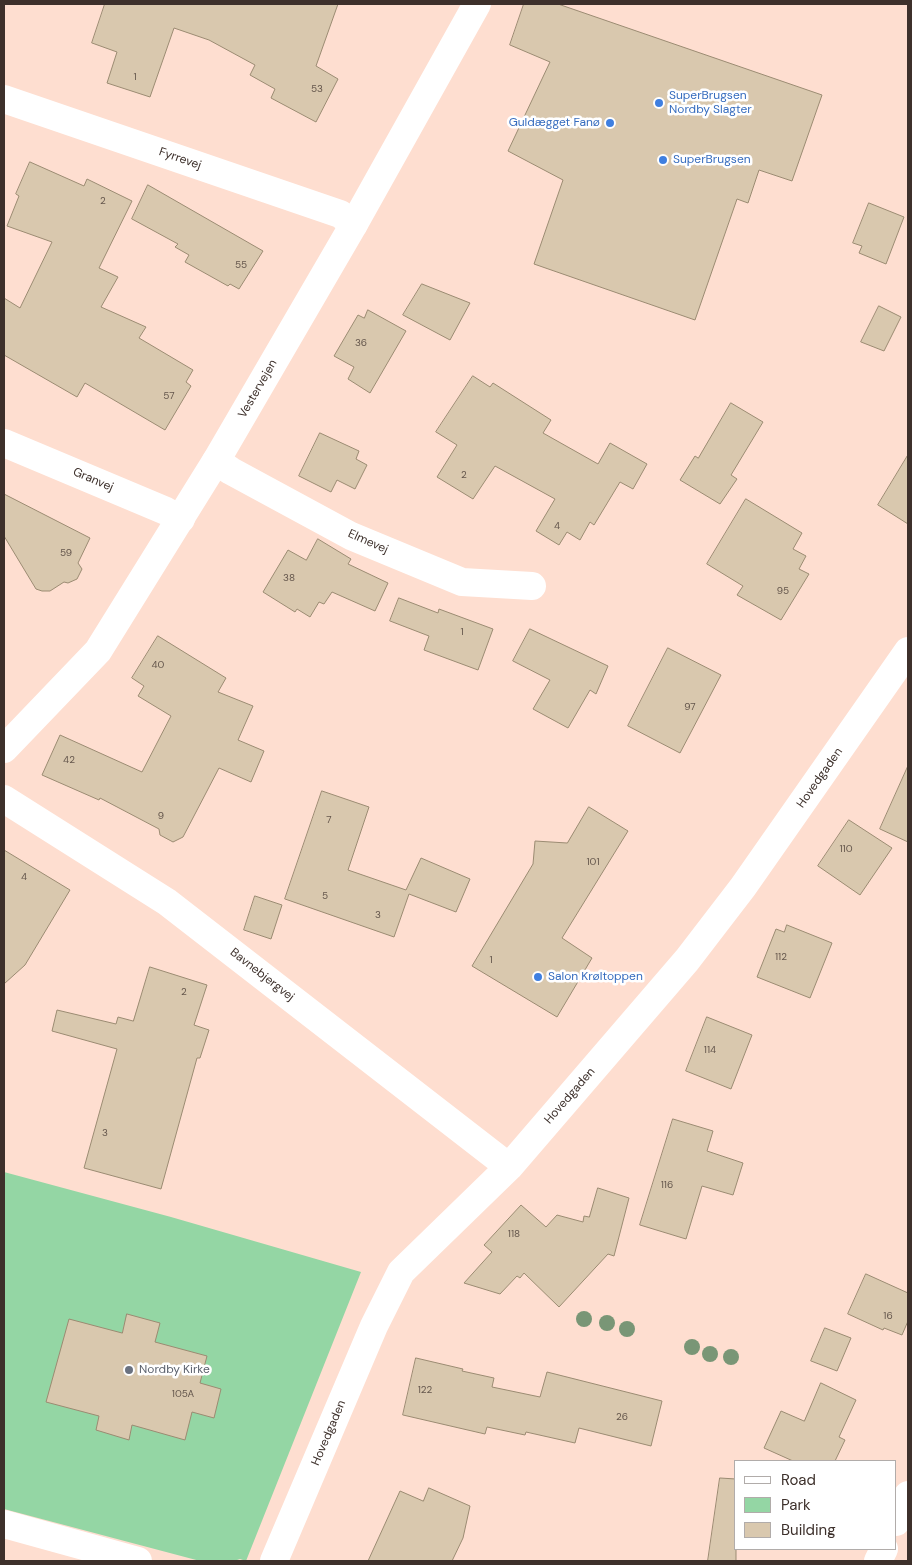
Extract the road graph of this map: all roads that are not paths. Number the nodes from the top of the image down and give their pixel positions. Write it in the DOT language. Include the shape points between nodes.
graph roads {
  1 [pos="477,4"];
  2 [pos="4,99"];
  3 [pos="354,224"];
  4 [pos="4,442"];
  5 [pos="216,461"];
  6 [pos="181,519"];
  7 [pos="532,586"];
  8 [pos="908,651"];
  9 [pos="4,749"];
  10 [pos="4,798"];
  11 [pos="509,1167"];
  12 [pos="908,1495"];
  13 [pos="897,1520"];
  14 [pos="4,1524"];
  15 [pos="138,1561"];
  16 [pos="274,1561"];
  1 -- 3 [label="street, Vestervejen"];
  2 -- 3 [label="street, Fyrrevej" via="340,214"];
  3 -- 5 [label="street, Vestervejen"];
  4 -- 6 [label="street, Granvej"];
  5 -- 6 [label="street, Vestervejen"];
  5 -- 7 [label="street, Elmevej" via="351,536 462,582"];
  6 -- 9 [label="street, Vestervejen" via="98,651"];
  8 -- 11 [label="street, Hovedgaden" via="721,917"];
  10 -- 11 [label="street, Bavnebjergvej" via="167,902"];
  11 -- 16 [label="street, Hovedgaden" via="401,1272 374,1326"];
  12 -- 13 [label="street"];
  14 -- 15 [label="street"];
}
